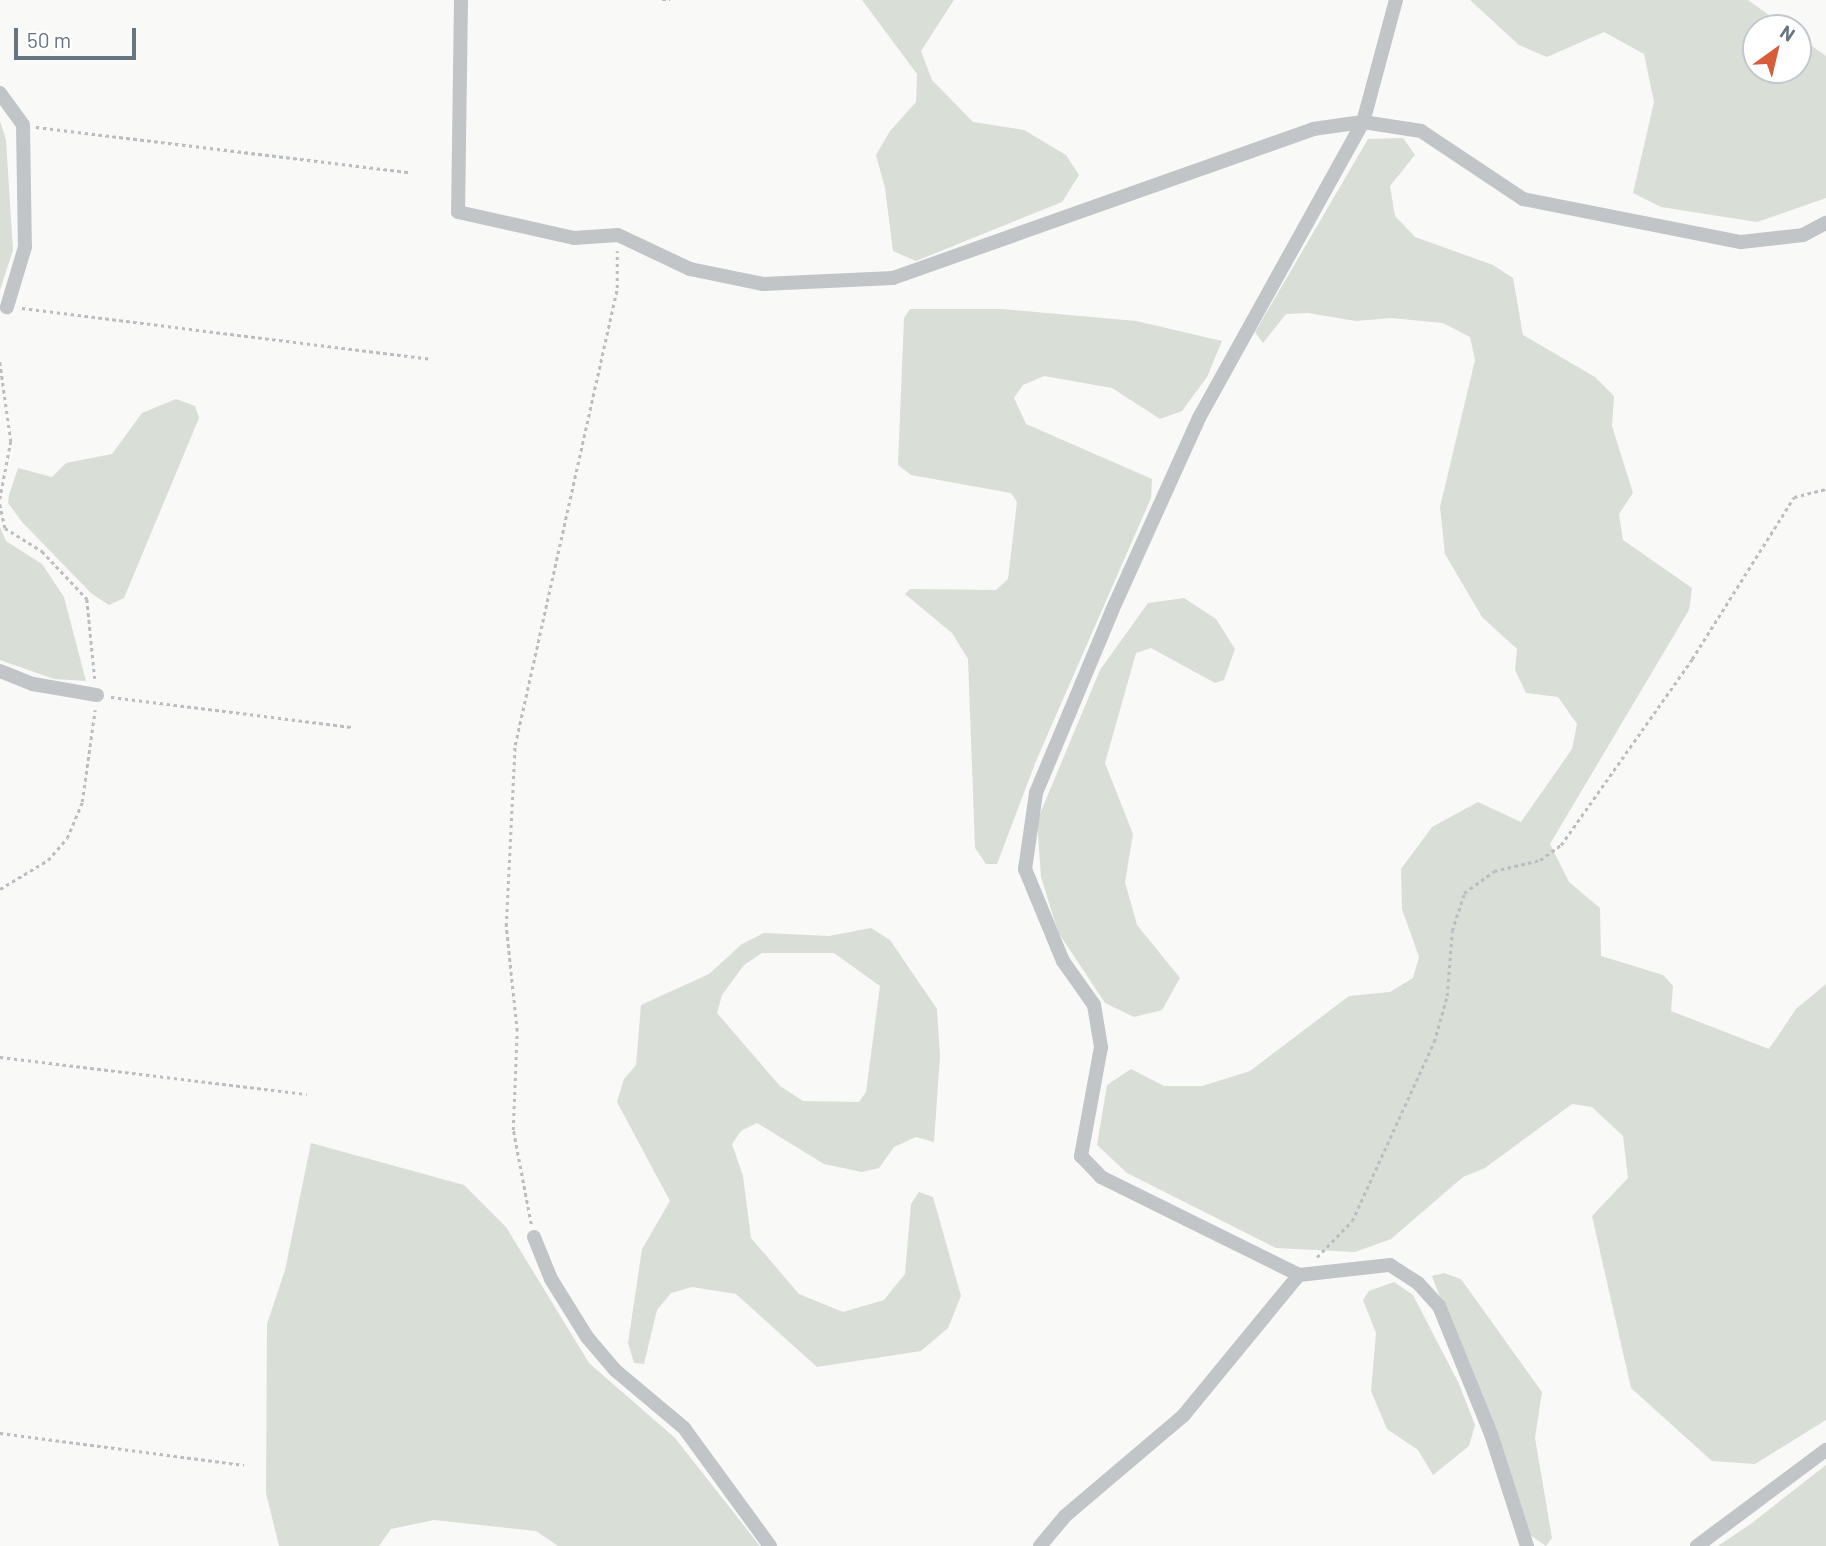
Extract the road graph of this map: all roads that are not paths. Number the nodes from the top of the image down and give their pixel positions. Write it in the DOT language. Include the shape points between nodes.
graph roads {
  1 [pos="461,0"];
  2 [pos="1396,0"];
  3 [pos="0,93"];
  4 [pos="1363,122"];
  5 [pos="1826,223"];
  6 [pos="7,307"];
  7 [pos="0,671"];
  8 [pos="97,695"];
  9 [pos="534,1237"];
  10 [pos="1299,1275"];
  11 [pos="1826,1450"];
  12 [pos="770,1546"];
  13 [pos="1040,1546"];
  14 [pos="1527,1546"];
  15 [pos="1697,1546"];
  1 -- 4 [label="street" via="458,212 574,239 618,235 690,269 763,284 893,278 1313,129"];
  2 -- 4 [label="street"];
  3 -- 6 [label="street" via="23,125 25,247"];
  4 -- 5 [label="street" via="1421,131 1523,200 1741,242 1803,235"];
  4 -- 10 [label="street" via="1199,418 1037,793 1025,869 1063,961 1094,1005 1101,1047 1080,1156 1101,1177"];
  7 -- 8 [label="street" via="33,684"];
  9 -- 12 [label="street" via="551,1279 587,1336 615,1370 684,1428"];
  10 -- 13 [label="street" via="1183,1416 1065,1516"];
  10 -- 14 [label="street" via="1390,1265 1418,1283 1439,1306 1491,1434"];
  11 -- 15 [label="street"];
}
